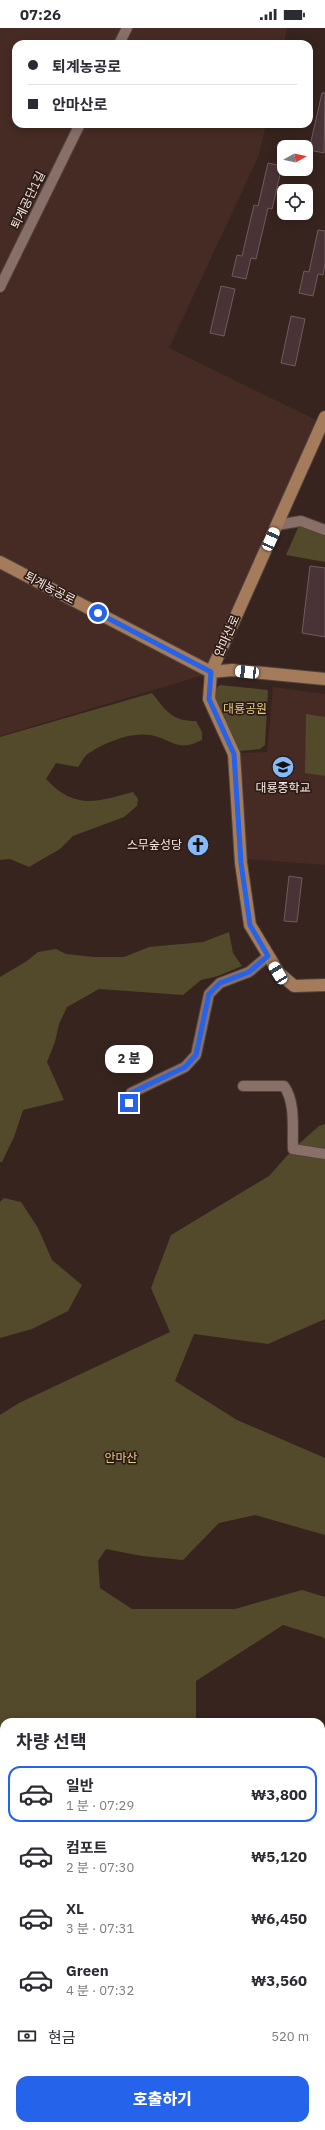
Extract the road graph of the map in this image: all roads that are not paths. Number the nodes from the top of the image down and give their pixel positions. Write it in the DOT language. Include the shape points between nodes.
graph roads {
  1 [pos="127,28"];
  2 [pos="121,40"];
  3 [pos="78,128"];
  4 [pos="0,288"];
  5 [pos="325,417"];
  6 [pos="277,525"];
  7 [pos="325,530"];
  8 [pos="0,562"];
  9 [pos="211,672"];
  10 [pos="325,679"];
  11 [pos="268,956"];
  12 [pos="325,985"];
  13 [pos="243,1086"];
  14 [pos="129,1103"];
  15 [pos="325,1154"];
  1 -- 2 [label="street"];
  3 -- 4 [label="street, 퇴계공단1길"];
  5 -- 6 [label="street, 안마산로"];
  6 -- 7 [label="street" via="301,521"];
  6 -- 9 [label="street, 안마산로"];
  8 -- 9 [label="street, 퇴계농공로"];
  9 -- 10 [label="street" via="232,670"];
  9 -- 11 [label="street, 안마산로" via="209,699 234,754 241,863 250,925"];
  11 -- 12 [label="street, 안마산로" via="278,973 294,986"];
  11 -- 14 [label="street" via="249,972 220,983 209,994 196,1055 185,1067 131,1093"];
  13 -- 15 [label="street" via="284,1086 292,1109 293,1149"];
}
